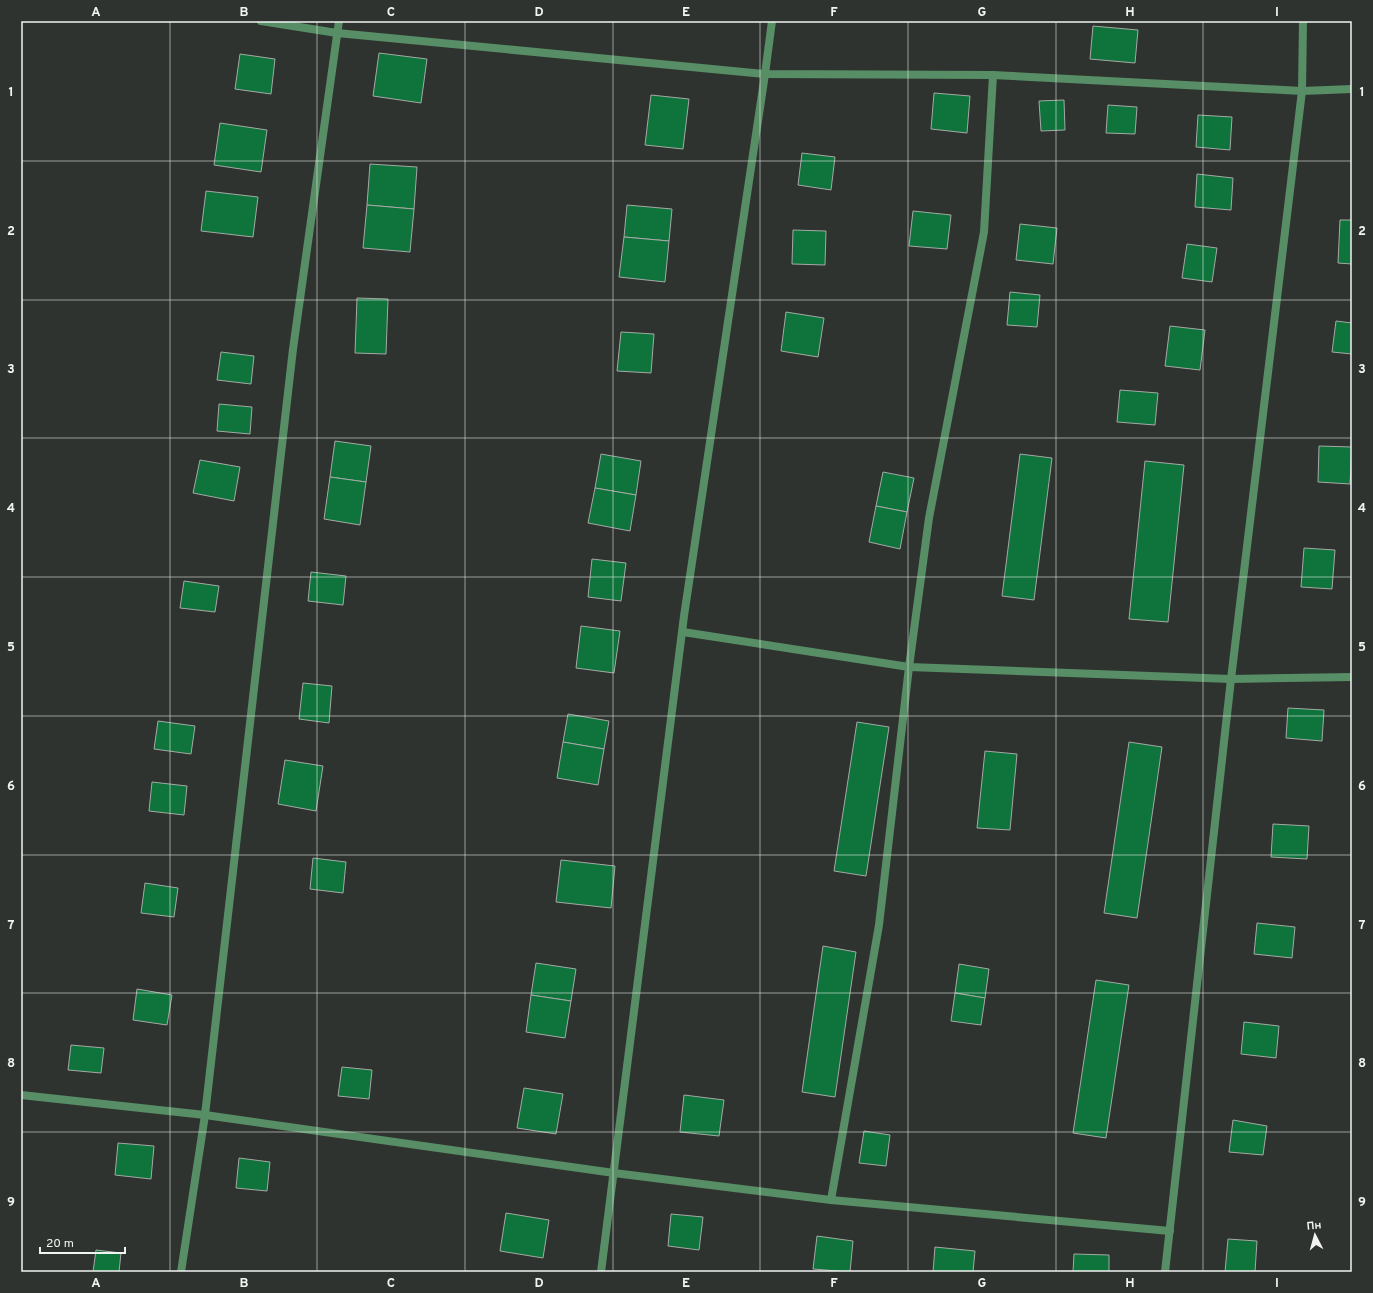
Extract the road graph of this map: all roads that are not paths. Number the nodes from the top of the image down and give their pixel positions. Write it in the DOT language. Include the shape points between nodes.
graph roads {
  1 [pos="261,21"];
  2 [pos="339,21"];
  3 [pos="772,21"];
  4 [pos="1303,21"];
  5 [pos="337,33"];
  6 [pos="766,74"];
  7 [pos="993,75"];
  8 [pos="1352,89"];
  9 [pos="1302,91"];
  10 [pos="683,632"];
  11 [pos="909,667"];
  12 [pos="1352,677"];
  13 [pos="1231,679"];
  14 [pos="21,1095"];
  15 [pos="205,1115"];
  16 [pos="614,1173"];
  17 [pos="831,1200"];
  18 [pos="1170,1231"];
  19 [pos="181,1272"];
  20 [pos="601,1272"];
  21 [pos="1165,1272"];
  1 -- 5 [label="street"];
  2 -- 5 [label="street"];
  3 -- 6 [label="street"];
  4 -- 9 [label="street"];
  5 -- 6 [label="street"];
  5 -- 15 [label="street" via="293,349"];
  6 -- 7 [label="street"];
  6 -- 10 [label="street"];
  7 -- 9 [label="street"];
  7 -- 11 [label="street" via="984,232 929,518"];
  8 -- 9 [label="street"];
  9 -- 13 [label="street"];
  10 -- 11 [label="street"];
  10 -- 16 [label="street"];
  11 -- 13 [label="street"];
  11 -- 17 [label="street" via="878,926"];
  12 -- 13 [label="street"];
  13 -- 18 [label="street"];
  14 -- 15 [label="street"];
  15 -- 16 [label="street"];
  15 -- 19 [label="street"];
  16 -- 17 [label="street"];
  16 -- 20 [label="street"];
  17 -- 18 [label="street"];
  18 -- 21 [label="street"];
}
